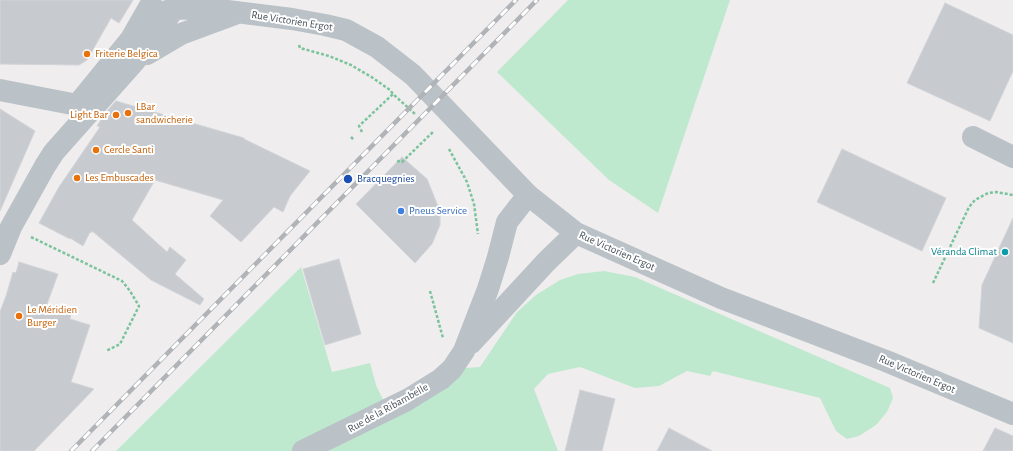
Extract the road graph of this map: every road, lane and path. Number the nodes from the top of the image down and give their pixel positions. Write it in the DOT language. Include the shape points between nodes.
graph roads {
  1 [pos="186,4"];
  2 [pos="235,6"];
  3 [pos="149,9"];
  4 [pos="292,19"];
  5 [pos="219,20"];
  6 [pos="134,62"];
  7 [pos="0,90"];
  8 [pos="393,94"];
  9 [pos="85,107"];
  10 [pos="416,115"];
  11 [pos="428,126"];
  12 [pos="434,131"];
  13 [pos="362,132"];
  14 [pos="438,136"];
  15 [pos="351,137"];
  16 [pos="973,137"];
  17 [pos="354,140"];
  18 [pos="448,146"];
  19 [pos="1013,157"];
  20 [pos="398,161"];
  21 [pos="528,195"];
  22 [pos="1013,195"];
  23 [pos="11,227"];
  24 [pos="576,233"];
  25 [pos="478,236"];
  26 [pos="0,254"];
  27 [pos="933,283"];
  28 [pos="430,291"];
  29 [pos="106,351"];
  30 [pos="458,360"];
  31 [pos="1013,414"];
  32 [pos="303,451"];
  1 -- 2 [label="street, Rue Victorien Ergot"];
  1 -- 3 [label="street"];
  1 -- 5 [label="street"];
  1 -- 6 [label="street" via="163,25"];
  2 -- 4 [label="street, Rue Victorien Ergot"];
  2 -- 5 [label="street"];
  3 -- 9 [label="street"];
  4 -- 8 [label="path" via="300,48 351,65 374,78"];
  4 -- 21 [label="street, Rue Victorien Ergot" via="346,30 377,47 412,75"];
  5 -- 6 [label="street" via="182,34"];
  6 -- 9 [label="street"];
  7 -- 9 [label="street"];
  8 -- 10 [label="path"];
  8 -- 13 [label="path" via="359,126"];
  9 -- 23 [label="street" via="56,136 54,152"];
  11 -- 12 [label="path"];
  12 -- 14 [label="path"];
  12 -- 20 [label="path" via="402,162"];
  15 -- 17 [label="path"];
  16 -- 19 [label="street"];
  18 -- 25 [label="path" via="474,204"];
  21 -- 24 [label="street, Rue Victorien Ergot"];
  21 -- 30 [label="street" via="507,222 488,289"];
  22 -- 27 [label="path" via="988,193 972,204"];
  23 -- 26 [label="street"];
  23 -- 29 [label="path" via="122,281 139,306 120,344"];
  24 -- 30 [label="street, Rue de la Ribambelle" via="547,261"];
  24 -- 31 [label="street, Rue Victorien Ergot" via="721,298 886,361"];
  28 -- 30 [label="path"];
  30 -- 32 [label="street, Rue de la Ribambelle" via="441,378 407,400"];
}
